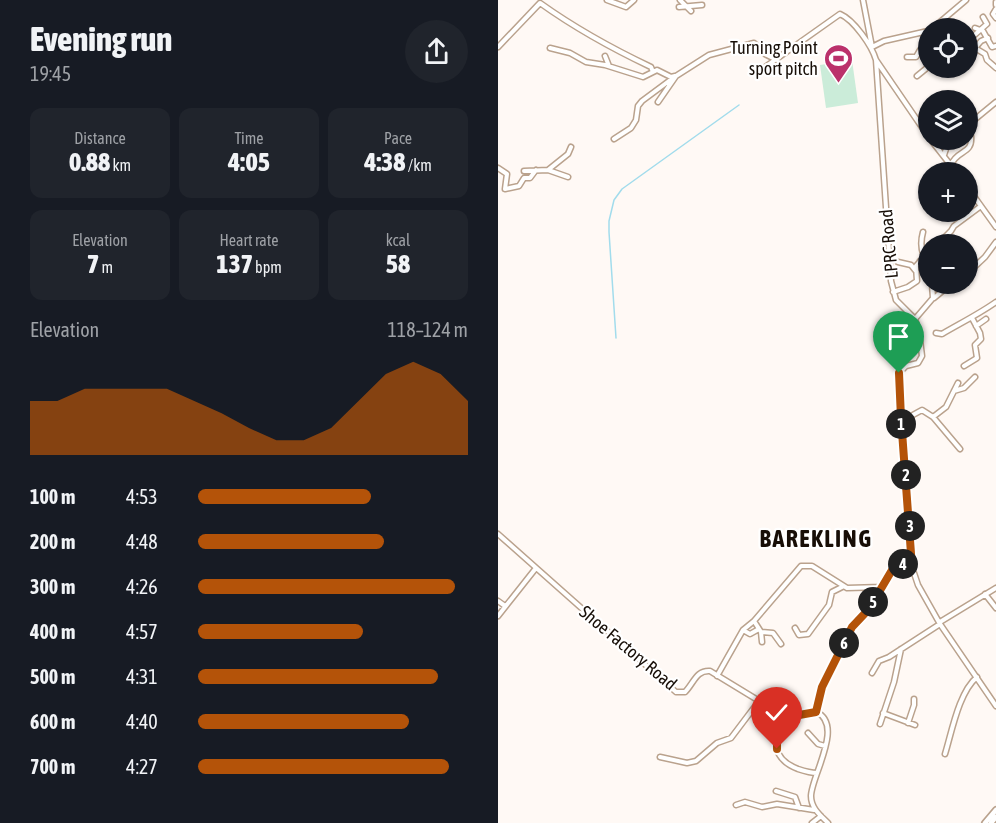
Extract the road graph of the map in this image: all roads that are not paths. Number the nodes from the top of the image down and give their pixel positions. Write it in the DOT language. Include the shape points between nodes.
graph roads {
  1 [pos="607,0"];
  2 [pos="634,0"];
  3 [pos="681,0"];
  4 [pos="863,0"];
  5 [pos="966,0"];
  6 [pos="541,1"];
  7 [pos="702,5"];
  8 [pos="996,6"];
  9 [pos="679,7"];
  10 [pos="687,7"];
  11 [pos="691,11"];
  12 [pos="983,17"];
  13 [pos="945,18"];
  14 [pos="996,18"];
  15 [pos="978,30"];
  16 [pos="981,31"];
  17 [pos="978,33"];
  18 [pos="918,34"];
  19 [pos="988,38"];
  20 [pos="996,46"];
  21 [pos="498,47"];
  22 [pos="872,47"];
  23 [pos="550,48"];
  24 [pos="918,54"];
  25 [pos="605,56"];
  26 [pos="907,57"];
  27 [pos="777,60"];
  28 [pos="876,60"];
  29 [pos="641,64"];
  30 [pos="632,65"];
  31 [pos="609,66"];
  32 [pos="996,68"];
  33 [pos="653,72"];
  34 [pos="758,72"];
  35 [pos="676,76"];
  36 [pos="658,102"];
  37 [pos="996,102"];
  38 [pos="978,117"];
  39 [pos="918,121"];
  40 [pos="614,139"];
  41 [pos="571,147"];
  42 [pos="938,150"];
  43 [pos="945,150"];
  44 [pos="967,150"];
  45 [pos="943,156"];
  46 [pos="948,162"];
  47 [pos="952,162"];
  48 [pos="498,168"];
  49 [pos="536,170"];
  50 [pos="548,170"];
  51 [pos="524,171"];
  52 [pos="568,177"];
  53 [pos="978,202"];
  54 [pos="981,206"];
  55 [pos="996,227"];
  56 [pos="948,234"];
  57 [pos="996,242"];
  58 [pos="898,262"];
  59 [pos="978,263"];
  60 [pos="918,264"];
  61 [pos="916,270"];
  62 [pos="893,292"];
  63 [pos="933,294"];
  64 [pos="937,294"];
  65 [pos="933,297"];
  66 [pos="996,302"];
  67 [pos="972,318"];
  68 [pos="915,319"];
  69 [pos="986,319"];
  70 [pos="976,326"];
  71 [pos="936,333"];
  72 [pos="964,366"];
  73 [pos="975,378"];
  74 [pos="958,383"];
  75 [pos="954,391"];
  76 [pos="933,417"];
  77 [pos="901,418"];
  78 [pos="960,449"];
  79 [pos="498,534"];
  80 [pos="912,567"];
  81 [pos="536,568"];
  82 [pos="842,586"];
  83 [pos="882,587"];
  84 [pos="996,588"];
  85 [pos="986,594"];
  86 [pos="498,601"];
  87 [pos="506,606"];
  88 [pos="996,608"];
  89 [pos="498,616"];
  90 [pos="754,621"];
  91 [pos="940,623"];
  92 [pos="795,628"];
  93 [pos="743,630"];
  94 [pos="760,630"];
  95 [pos="762,642"];
  96 [pos="781,644"];
  97 [pos="901,649"];
  98 [pos="872,673"];
  99 [pos="717,676"];
  100 [pos="977,677"];
  101 [pos="914,699"];
  102 [pos="759,701"];
  103 [pos="996,706"];
  104 [pos="816,712"];
  105 [pos="883,713"];
  106 [pos="781,715"];
  107 [pos="908,723"];
  108 [pos="880,724"];
  109 [pos="915,725"];
  110 [pos="808,733"];
  111 [pos="825,746"];
  112 [pos="945,754"];
  113 [pos="660,757"];
  114 [pos="817,773"];
  115 [pos="777,791"];
  116 [pos="736,805"];
  117 [pos="799,808"];
  118 [pos="815,810"];
  119 [pos="996,810"];
  120 [pos="820,816"];
  121 [pos="996,817"];
  122 [pos="812,823"];
  123 [pos="828,823"];
  124 [pos="984,823"];
  125 [pos="991,823"];
  1 -- 2 [label="street" via="626,7"];
  3 -- 10 [label="street"];
  4 -- 22 [label="street"];
  5 -- 13 [label="street"];
  6 -- 21 [label="street"];
  6 -- 29 [label="street" via="565,21"];
  7 -- 10 [label="street"];
  8 -- 14 [label="street"];
  9 -- 10 [label="street"];
  10 -- 11 [label="street"];
  12 -- 16 [label="street" via="987,24"];
  15 -- 16 [label="street"];
  16 -- 17 [label="street"];
  16 -- 19 [label="street"];
  18 -- 22 [label="street"];
  19 -- 20 [label="street" via="992,47"];
  19 -- 32 [label="street" via="975,48"];
  22 -- 27 [label="street" via="840,14"];
  22 -- 28 [label="street"];
  23 -- 31 [label="street"];
  24 -- 26 [label="street"];
  25 -- 31 [label="street"];
  27 -- 34 [label="street"];
  27 -- 35 [label="street" via="754,43 709,55"];
  28 -- 39 [label="street"];
  28 -- 62 [label="street, LPRC Road"];
  29 -- 30 [label="street"];
  29 -- 33 [label="street" via="651,67"];
  31 -- 33 [label="street" via="643,77"];
  33 -- 35 [label="street"];
  35 -- 36 [label="street"];
  35 -- 40 [label="street" via="642,101 632,128"];
  37 -- 38 [label="street"];
  41 -- 50 [label="street"];
  42 -- 45 [label="street"];
  43 -- 45 [label="street"];
  44 -- 47 [label="street"];
  45 -- 46 [label="street"];
  48 -- 49 [label="street" via="507,174 505,189 519,186"];
  49 -- 50 [label="street"];
  49 -- 51 [label="street"];
  50 -- 52 [label="street"];
  53 -- 54 [label="street"];
  54 -- 55 [label="street"];
  54 -- 56 [label="street"];
  57 -- 59 [label="street"];
  58 -- 61 [label="street"];
  60 -- 61 [label="street"];
  61 -- 62 [label="street" via="917,281"];
  62 -- 68 [label="street, LPRC Road"];
  63 -- 65 [label="street"];
  64 -- 65 [label="street"];
  65 -- 68 [label="street"];
  66 -- 67 [label="street"];
  67 -- 70 [label="street"];
  67 -- 71 [label="street" via="942,334"];
  68 -- 77 [label="street" via="922,356 918,363 899,373"];
  69 -- 70 [label="street"];
  70 -- 72 [label="street" via="981,337 975,345 977,357"];
  73 -- 75 [label="street"];
  74 -- 75 [label="street"];
  75 -- 76 [label="street" via="945,407"];
  76 -- 77 [label="street" via="922,410"];
  76 -- 78 [label="street"];
  77 -- 80 [label="street"];
  79 -- 81 [label="street, Shoe Factory Road"];
  80 -- 83 [label="street" via="896,564"];
  80 -- 91 [label="street"];
  81 -- 87 [label="street"];
  81 -- 99 [label="street, Shoe Factory Road" via="676,692 686,692 703,671"];
  82 -- 83 [label="street"];
  82 -- 90 [label="street" via="812,566 801,566"];
  82 -- 92 [label="street" via="832,592 829,605 808,634 799,635"];
  83 -- 104 [label="street" via="852,627 822,687"];
  84 -- 85 [label="street"];
  85 -- 88 [label="street"];
  85 -- 91 [label="street"];
  86 -- 87 [label="street"];
  87 -- 89 [label="street"];
  90 -- 93 [label="street"];
  90 -- 94 [label="street"];
  91 -- 97 [label="street"];
  91 -- 100 [label="street"];
  93 -- 94 [label="street" via="750,634"];
  93 -- 99 [label="street"];
  94 -- 95 [label="street"];
  94 -- 96 [label="street" via="773,633"];
  97 -- 98 [label="street" via="876,663"];
  97 -- 105 [label="street"];
  99 -- 102 [label="street"];
  100 -- 103 [label="street"];
  100 -- 112 [label="street" via="970,682"];
  101 -- 107 [label="street"];
  102 -- 106 [label="street"];
  102 -- 113 [label="street" via="731,738 717,743 696,761"];
  104 -- 106 [label="street"];
  104 -- 111 [label="street" via="826,726"];
  105 -- 107 [label="street"];
  105 -- 108 [label="street"];
  106 -- 114 [label="street" via="777,731 780,758"];
  107 -- 109 [label="street"];
  110 -- 111 [label="street"];
  111 -- 114 [label="street"];
  114 -- 118 [label="street" via="811,795"];
  115 -- 117 [label="street" via="795,797"];
  116 -- 117 [label="street" via="745,802 762,807 777,804"];
  117 -- 118 [label="street"];
  118 -- 120 [label="street"];
  119 -- 124 [label="main road"];
  120 -- 122 [label="street"];
  120 -- 123 [label="street"];
  121 -- 125 [label="main road"];
}
